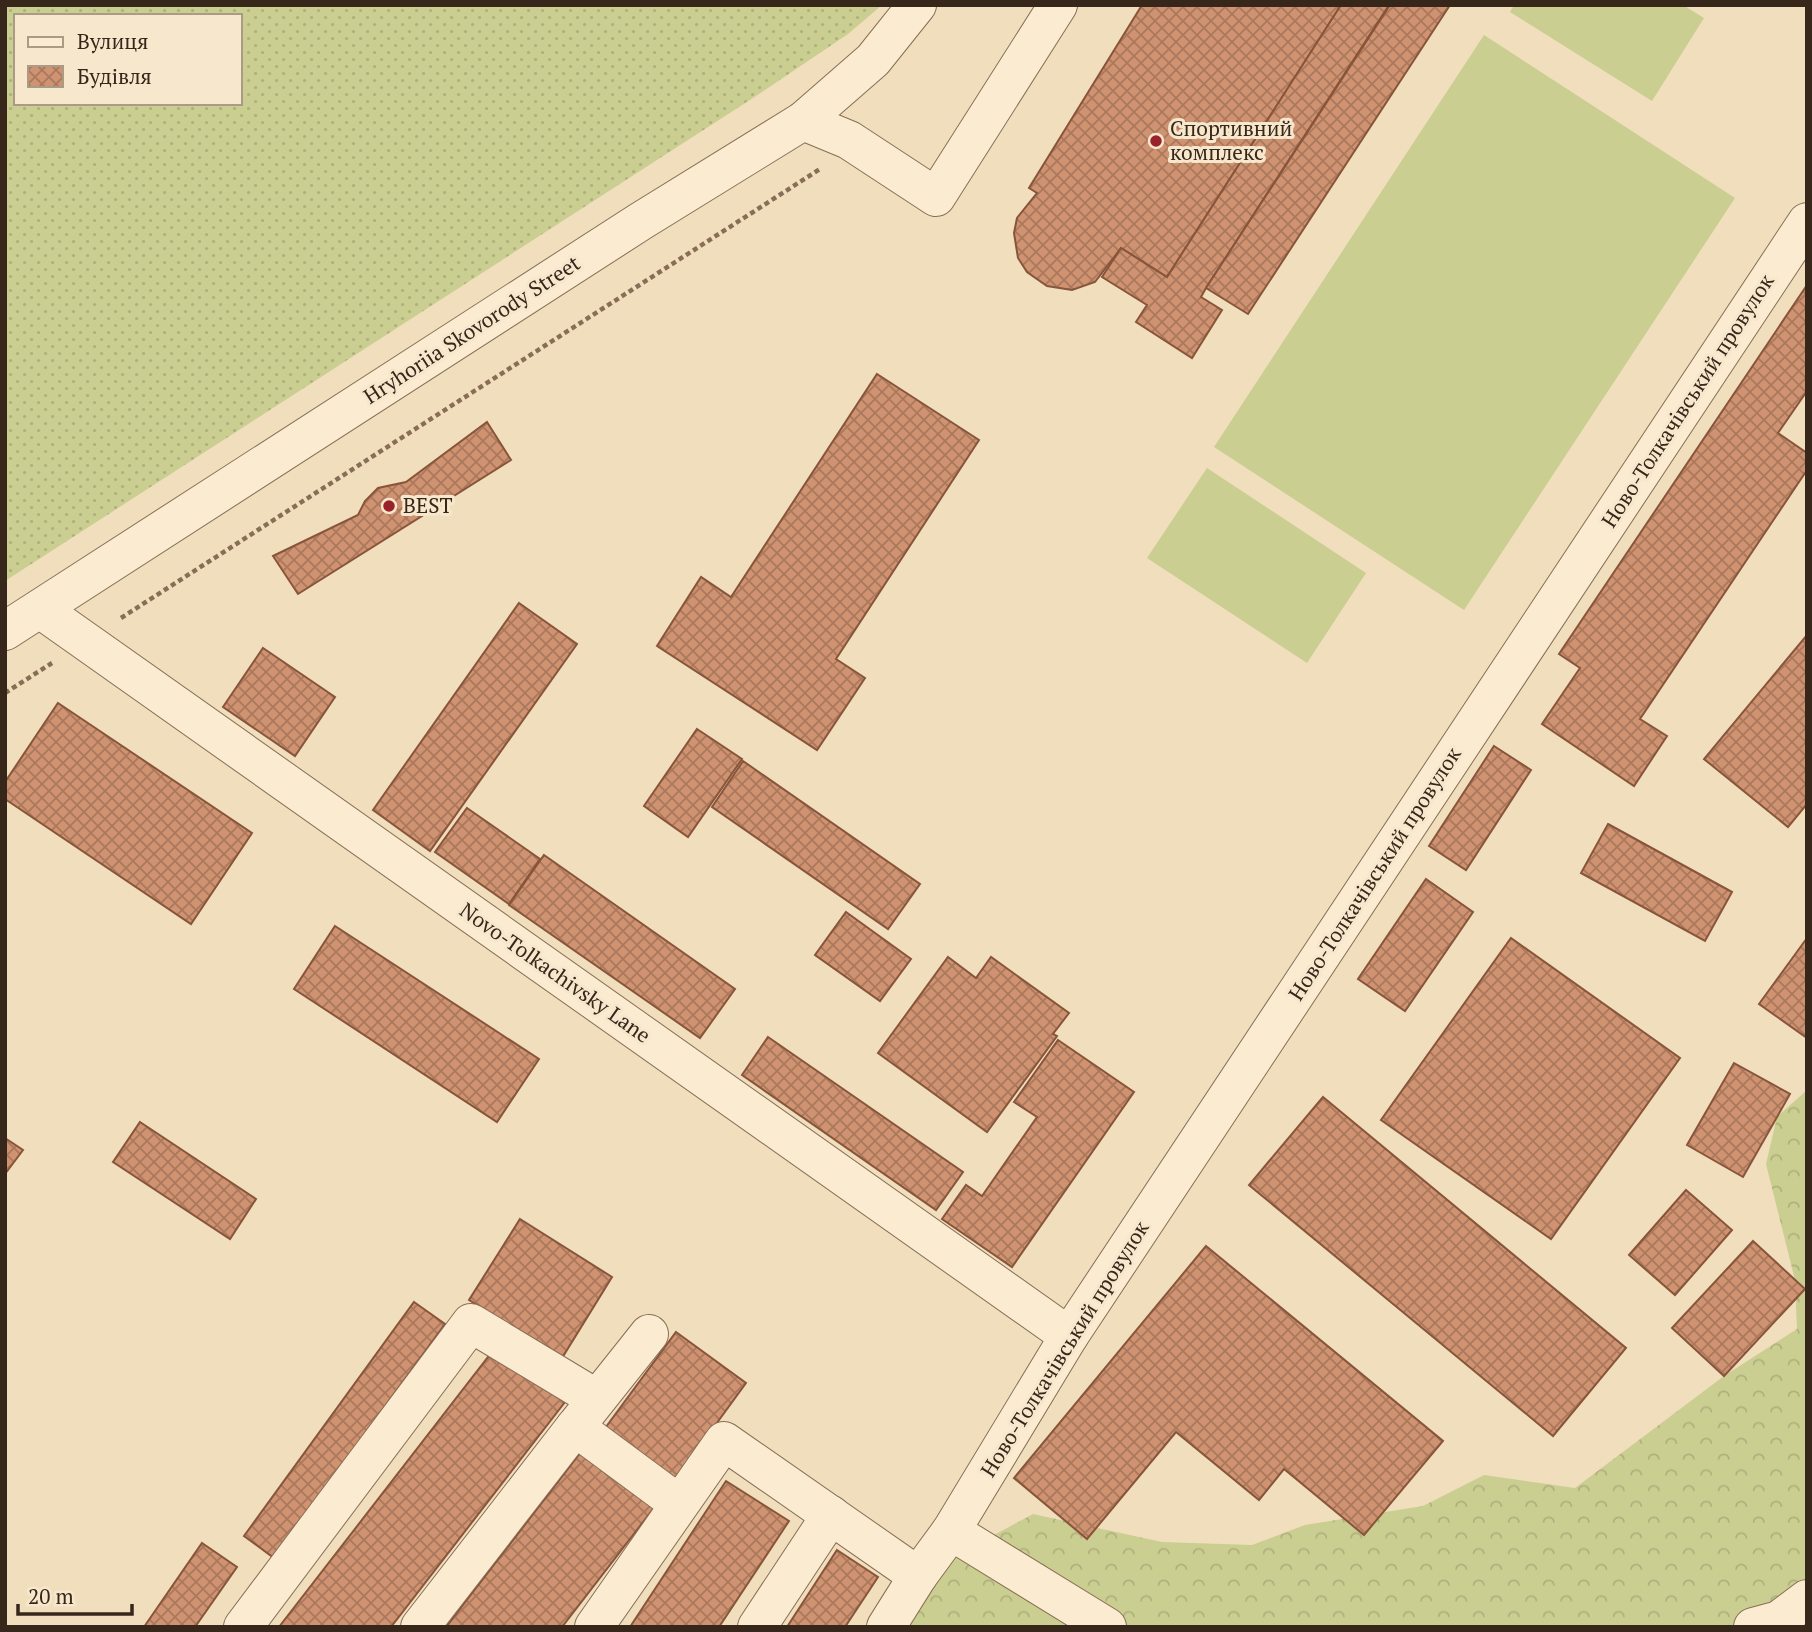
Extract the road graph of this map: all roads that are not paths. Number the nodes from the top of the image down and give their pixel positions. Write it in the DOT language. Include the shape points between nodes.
graph roads {
  1 [pos="916,5"];
  2 [pos="1058,5"];
  3 [pos="803,121"];
  4 [pos="1807,222"];
  5 [pos="40,609"];
  6 [pos="5,631"];
  7 [pos="649,1334"];
  8 [pos="1069,1336"];
  9 [pos="586,1413"];
  10 [pos="679,1504"];
  11 [pos="831,1515"];
  12 [pos="951,1531"];
  13 [pos="918,1576"];
  14 [pos="1807,1599"];
  15 [pos="243,1627"];
  16 [pos="420,1627"];
  17 [pos="594,1627"];
  18 [pos="757,1627"];
  19 [pos="886,1627"];
  20 [pos="1107,1627"];
  21 [pos="1752,1627"];
  1 -- 3 [label="street, Hryhoriia Skovorody Street" via="873,60"];
  2 -- 3 [label="street" via="936,197 849,141"];
  3 -- 5 [label="street, Hryhoriia Skovorody Street"];
  4 -- 8 [label="street, Ново-Толкачівський провулок"];
  5 -- 6 [label="street, Hryhoriia Skovorody Street"];
  5 -- 8 [label="street, Novo-Tolkachivsky Lane"];
  7 -- 9 [label="street"];
  8 -- 12 [label="street, Ново-Толкачівський провулок"];
  9 -- 10 [label="street"];
  9 -- 15 [label="street" via="471,1323"];
  9 -- 16 [label="street"];
  10 -- 11 [label="street" via="723,1441"];
  10 -- 17 [label="street"];
  11 -- 13 [label="street"];
  11 -- 18 [label="street"];
  12 -- 13 [label="street, Ново-Толкачівський провулок"];
  12 -- 20 [label="street"];
  13 -- 19 [label="street, Ново-Толкачівський провулок"];
  14 -- 21 [label="street" via="1779,1620"];
}
